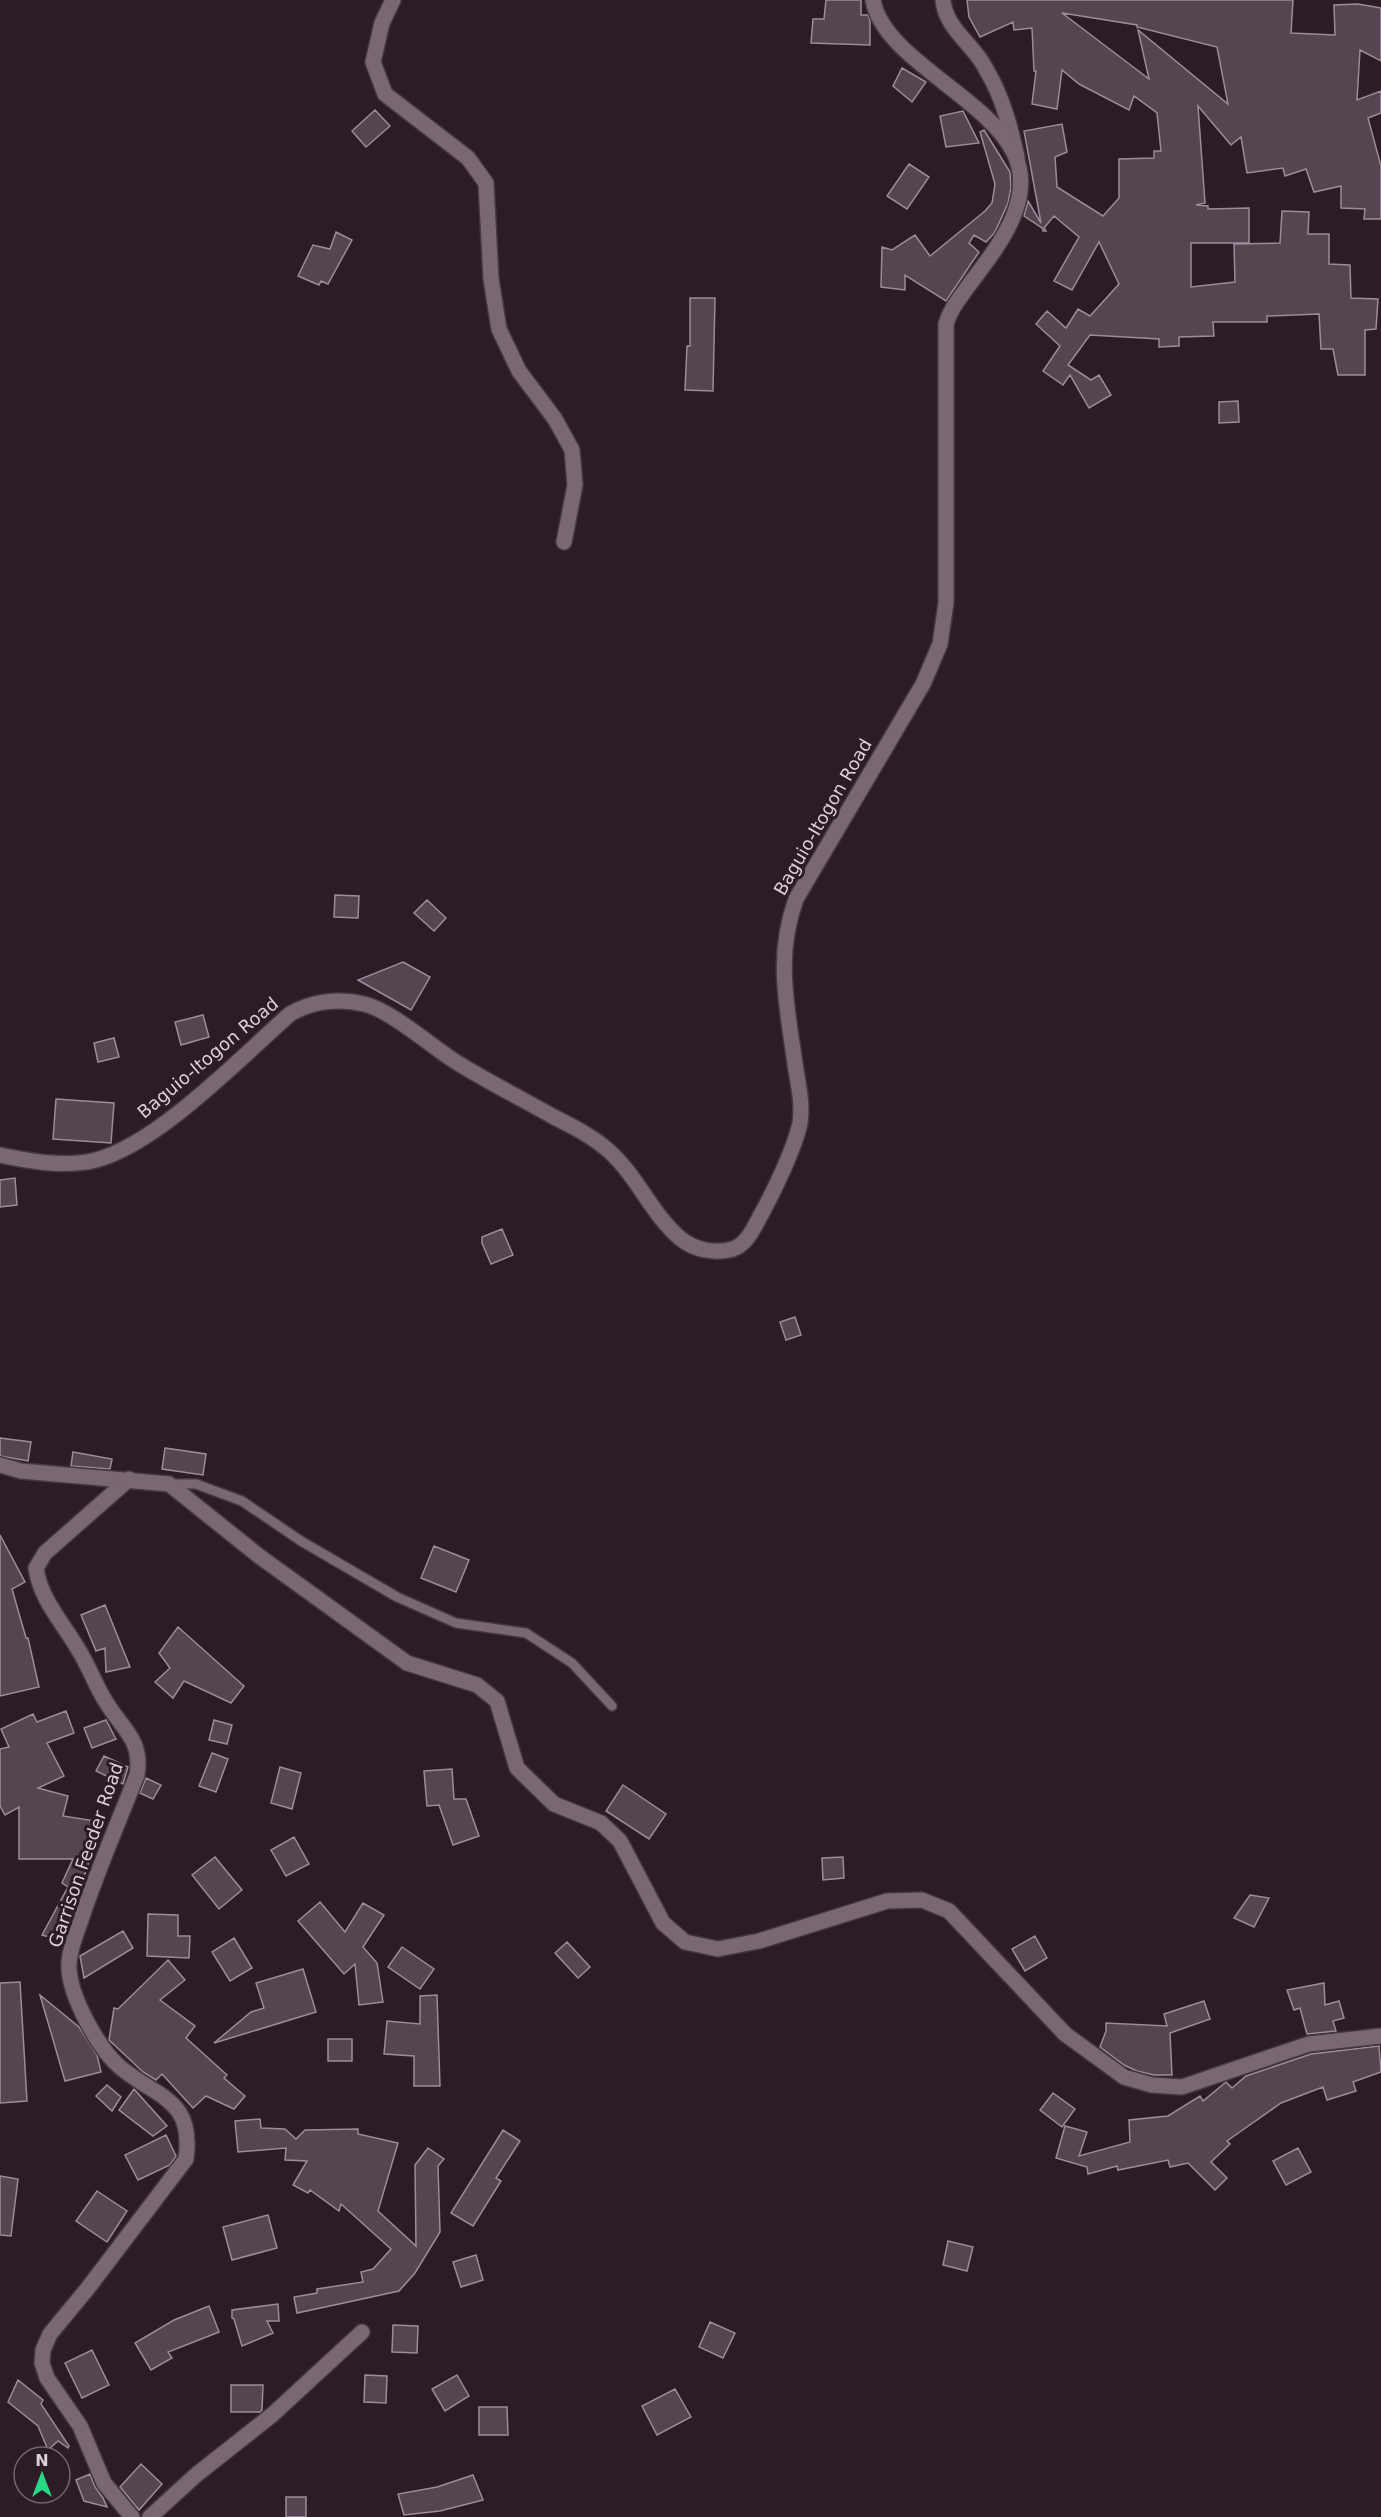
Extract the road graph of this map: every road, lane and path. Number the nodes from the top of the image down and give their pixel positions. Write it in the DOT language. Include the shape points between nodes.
graph roads {
  1 [pos="393,0"];
  2 [pos="873,0"];
  3 [pos="943,0"];
  4 [pos="1018,160"];
  5 [pos="564,542"];
  6 [pos="0,1155"];
  7 [pos="0,1465"];
  8 [pos="129,1479"];
  9 [pos="169,1484"];
  10 [pos="612,1706"];
  11 [pos="1381,2036"];
  12 [pos="362,2332"];
  13 [pos="132,2517"];
  14 [pos="150,2517"];
  1 -- 5 [label="street" via="382,23 374,62 385,94 468,158 486,183 491,279 499,329 519,371 555,419 572,450 575,485"];
  2 -- 4 [label="street" via="875,13 890,35 994,126"];
  3 -- 4 [label="street, Baguio-Itogon Road" via="951,25 977,55 994,83 1010,123"];
  4 -- 6 [label="street, Baguio-Itogon Road" via="1019,190 1012,222 952,308 946,324 946,603 940,644 923,684 796,899 788,920 783,976 800,1094 800,1122 764,1208 745,1242 735,1249 721,1251 695,1248 664,1220 628,1169 591,1137 453,1060 367,1005 340,1001 312,1004 290,1014 167,1122 121,1150 75,1163 35,1162"];
  7 -- 8 [label="street"];
  8 -- 9 [label="street"];
  8 -- 13 [label="street, Garrison Feeder Road" via="45,1553 36,1568 41,1590 80,1651 111,1711 132,1738 140,1760 74,1942 69,1968 76,1996 100,2046 121,2068 176,2107 187,2124 189,2140 186,2159 50,2334 43,2350 42,2363 48,2378 80,2426 104,2482"];
  9 -- 10 [label="lane" via="196,1484 242,1501 397,1597 456,1623 526,1633 572,1663"];
  9 -- 11 [label="street" via="259,1556 406,1663 477,1685 497,1701 517,1768 554,1804 601,1823 621,1841 663,1923 685,1942 718,1949 759,1941 888,1900 922,1900 949,1911 1065,2034 1124,2077 1152,2085 1182,2087 1310,2044"];
  12 -- 14 [label="street" via="272,2415"];
}
